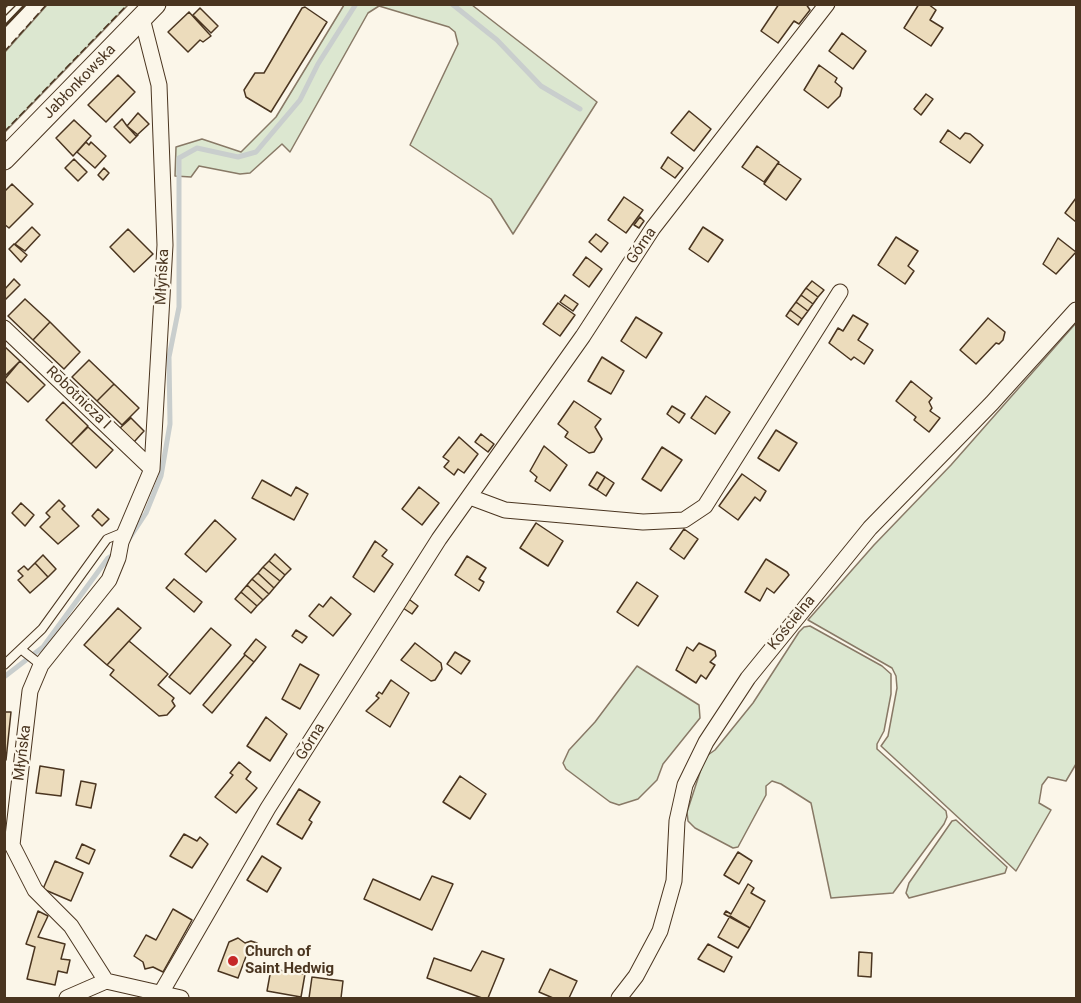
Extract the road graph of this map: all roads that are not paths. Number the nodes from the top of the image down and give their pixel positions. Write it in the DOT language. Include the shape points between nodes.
graph roads {
  1 [pos="827,4"];
  2 [pos="149,11"];
  3 [pos="4,159"];
  4 [pos="840,292"];
  5 [pos="1077,310"];
  6 [pos="4,328"];
  7 [pos="152,469"];
  8 [pos="470,497"];
  9 [pos="123,537"];
  10 [pos="24,652"];
  11 [pos="39,664"];
  12 [pos="4,665"];
  13 [pos="106,981"];
  14 [pos="161,993"];
  15 [pos="67,999"];
  16 [pos="181,999"];
  17 [pos="619,999"];
  1 -- 8 [label="street, Górna" via="653,228"];
  2 -- 3 [label="main road, Jabłonkowska"];
  2 -- 7 [label="street, Młyńska" via="159,85 165,245"];
  4 -- 8 [label="street" via="705,506 684,520 643,522 505,510"];
  5 -- 17 [label="street, Kościelna" via="870,528 737,694 706,742 685,785 677,821 674,881 660,931"];
  6 -- 7 [label="street, Robotnicza I"];
  7 -- 9 [label="street, Młyńska"];
  8 -- 14 [label="street, Górna" via="439,539 268,808"];
  9 -- 10 [label="lane" via="106,539"];
  9 -- 11 [label="street, Młyńska" via="110,580"];
  10 -- 11 [label="lane"];
  10 -- 12 [label="lane"];
  11 -- 13 [label="street, Młyńska" via="30,690 12,845 35,890 71,926"];
  13 -- 14 [label="street"];
  13 -- 15 [label="street"];
  14 -- 16 [label="street"];
}
